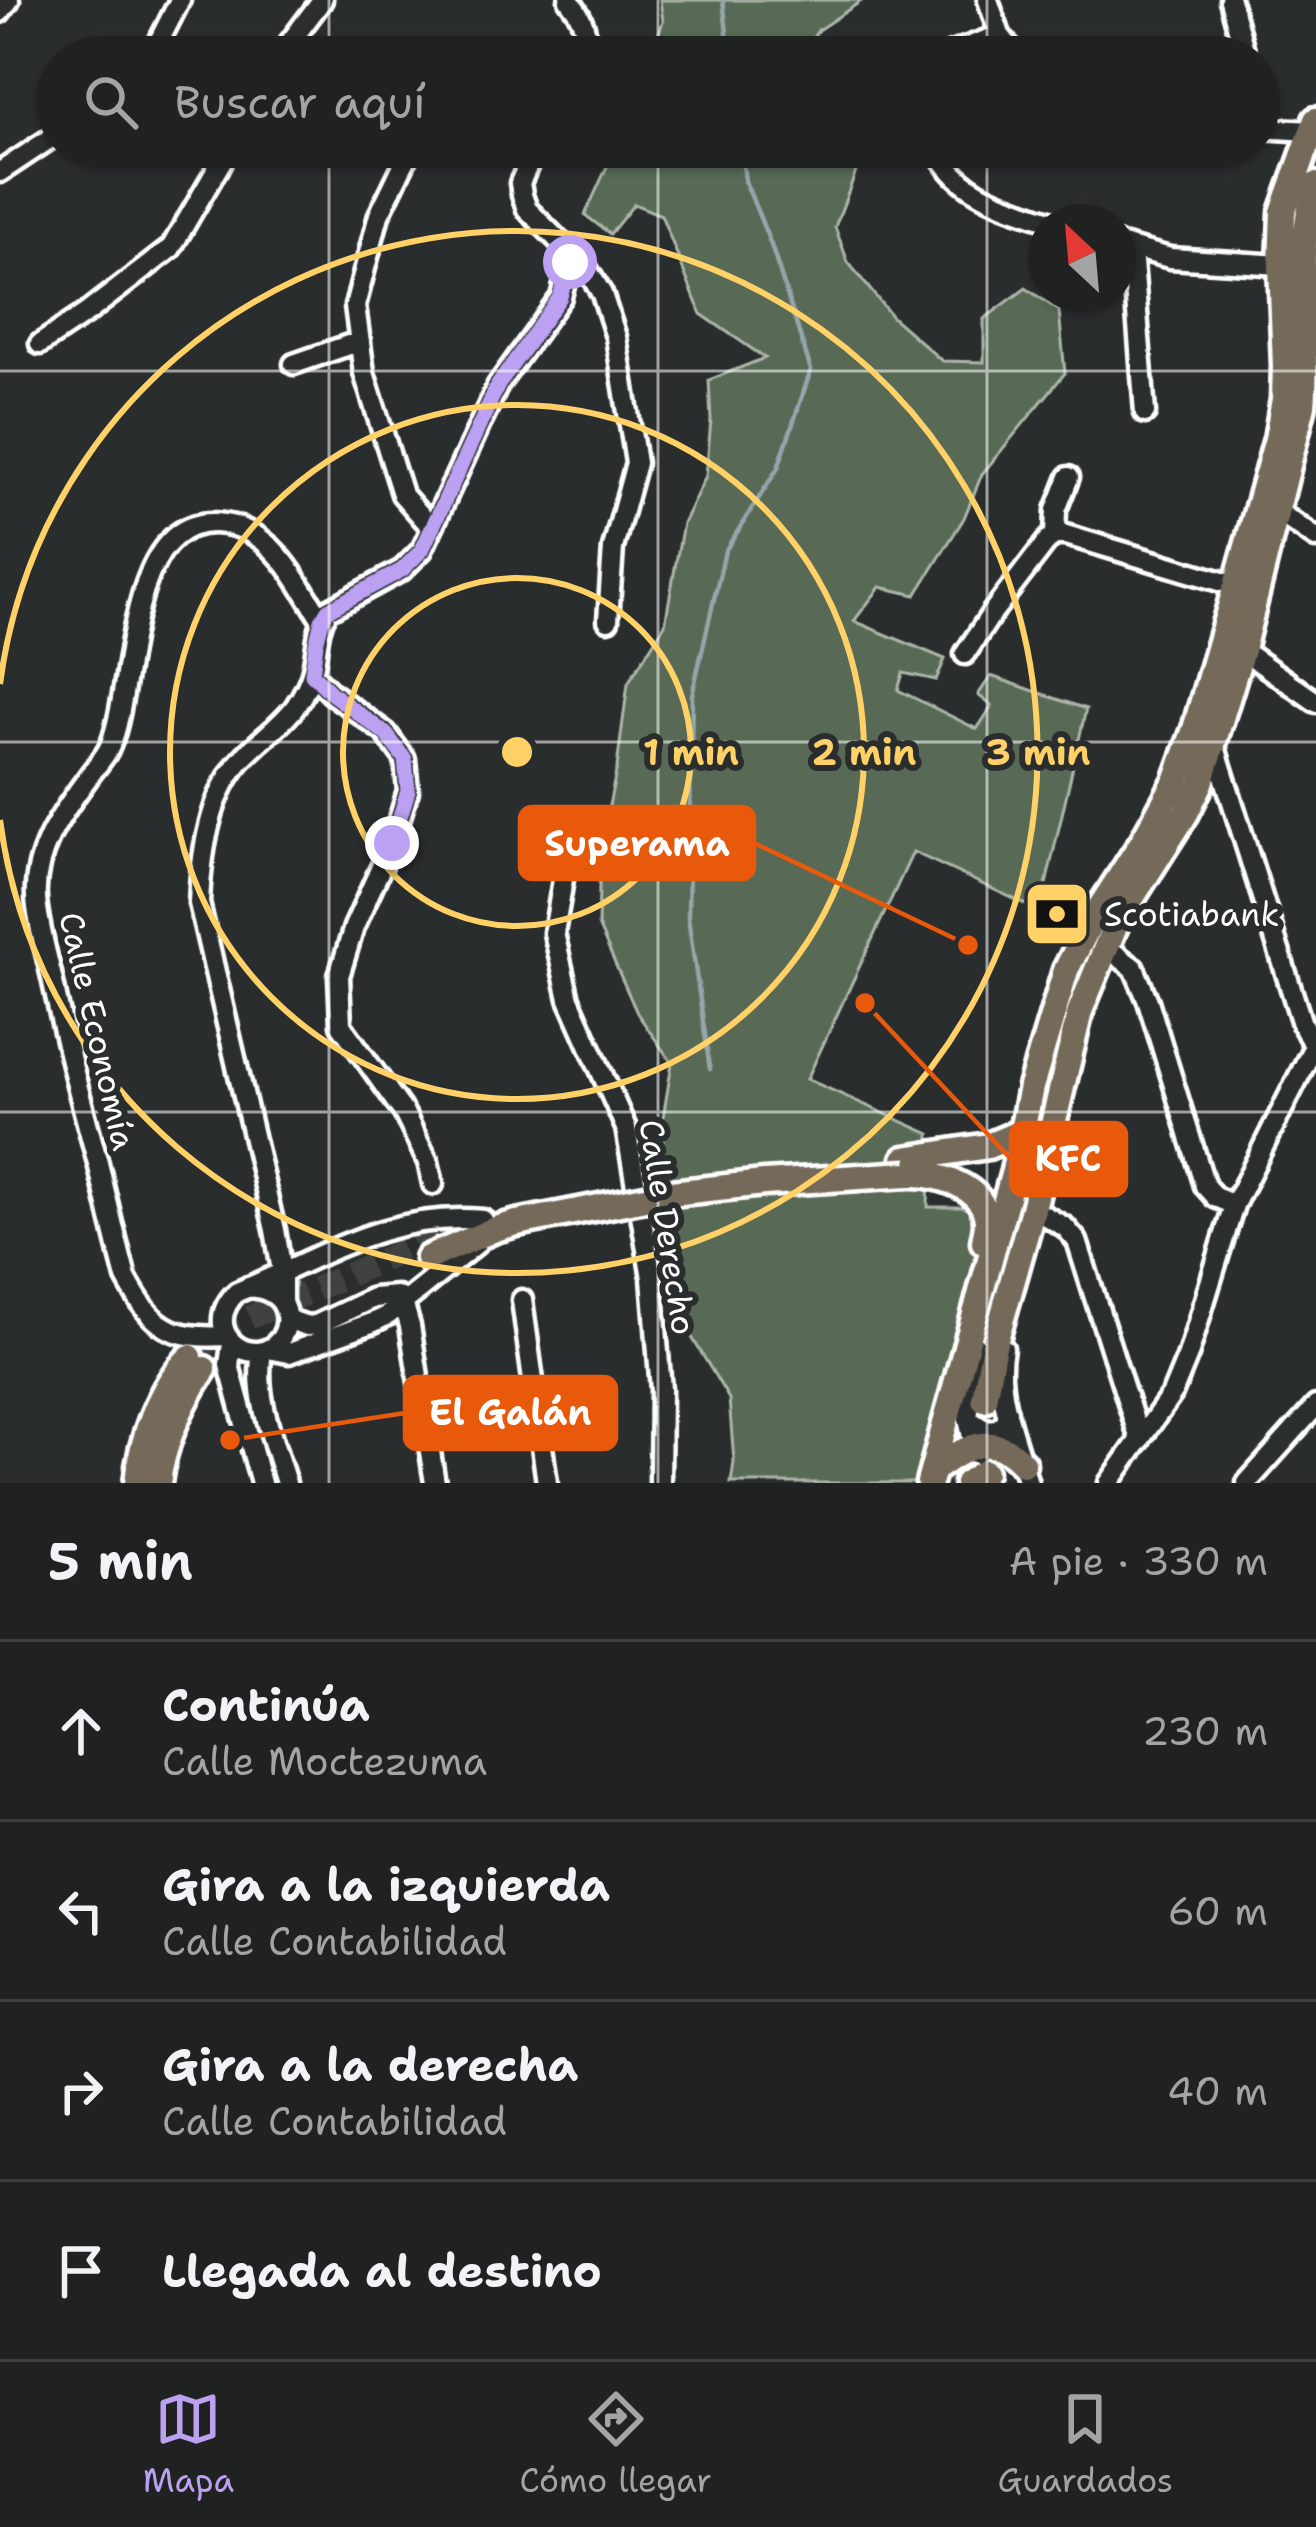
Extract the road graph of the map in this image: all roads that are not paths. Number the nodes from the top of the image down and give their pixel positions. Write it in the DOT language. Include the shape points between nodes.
graph roads {
  1 [pos="9,0"];
  2 [pos="180,0"];
  3 [pos="322,0"];
  4 [pos="569,0"];
  5 [pos="988,0"];
  6 [pos="1230,0"];
  7 [pos="0,12"];
  8 [pos="1000,35"];
  9 [pos="162,36"];
  10 [pos="295,36"];
  11 [pos="585,36"];
  12 [pos="1240,36"];
  13 [pos="1314,125"];
  14 [pos="1280,127"];
  15 [pos="36,148"];
  16 [pos="218,168"];
  17 [pos="402,168"];
  18 [pos="527,168"];
  19 [pos="949,168"];
  20 [pos="0,172"];
  21 [pos="1316,185"];
  22 [pos="1028,214"];
  23 [pos="1136,250"];
  24 [pos="568,251"];
  25 [pos="1281,266"];
  26 [pos="1133,312"];
  27 [pos="360,341"];
  28 [pos="40,344"];
  29 [pos="294,364"];
  30 [pos="1302,368"];
  31 [pos="1145,413"];
  32 [pos="1069,477"];
  33 [pos="1278,512"];
  34 [pos="432,528"];
  35 [pos="1055,535"];
  36 [pos="1316,538"];
  37 [pos="1236,586"];
  38 [pos="322,620"];
  39 [pos="608,620"];
  40 [pos="1242,650"];
  41 [pos="965,654"];
  42 [pos="312,674"];
  43 [pos="1316,702"];
  44 [pos="1214,744"];
  45 [pos="568,850"];
  46 [pos="1117,921"];
  47 [pos="1106,946"];
  48 [pos="1315,1043"];
  49 [pos="1032,1126"];
  50 [pos="1004,1158"];
  51 [pos="913,1169"];
  52 [pos="433,1184"];
  53 [pos="1234,1205"];
  54 [pos="1033,1208"];
  55 [pos="503,1220"];
  56 [pos="458,1228"];
  57 [pos="428,1258"];
  58 [pos="282,1270"];
  59 [pos="988,1274"];
  60 [pos="248,1287"];
  61 [pos="522,1300"];
  62 [pos="403,1302"];
  63 [pos="284,1311"];
  64 [pos="977,1316"];
  65 [pos="229,1340"];
  66 [pos="265,1350"];
  67 [pos="1316,1406"];
  68 [pos="987,1408"];
  69 [pos="1140,1440"];
  70 [pos="973,1446"];
  71 [pos="1026,1473"];
  72 [pos="931,1477"];
  73 [pos="980,1479"];
  74 [pos="137,1483"];
  75 [pos="158,1483"];
  76 [pos="261,1483"];
  77 [pos="286,1483"];
  78 [pos="435,1483"];
  79 [pos="547,1483"];
  80 [pos="659,1483"];
  81 [pos="1109,1483"];
  82 [pos="1247,1483"];
  1 -- 7 [label="street"];
  2 -- 9 [label="street"];
  3 -- 10 [label="street"];
  4 -- 11 [label="street"];
  5 -- 8 [label="street"];
  6 -- 12 [label="street"];
  13 -- 14 [label="street"];
  13 -- 25 [label="main road" via="1283,212"];
  15 -- 20 [label="street"];
  16 -- 28 [label="street" via="171,248"];
  17 -- 27 [label="street" via="379,215 355,306"];
  18 -- 24 [label="street" via="520,183 527,209"];
  19 -- 22 [label="street" via="988,200"];
  21 -- 30 [label="main road" via="1303,239"];
  23 -- 25 [label="street"];
  24 -- 34 [label="street" via="560,297 498,385"];
  24 -- 39 [label="street" via="602,294 616,337 637,463 613,548"];
  25 -- 30 [label="main road"];
  26 -- 31 [label="street"];
  27 -- 29 [label="street"];
  27 -- 34 [label="street" via="402,494"];
  30 -- 33 [label="main road" via="1303,405"];
  30 -- 37 [label="main road"];
  32 -- 35 [label="street"];
  33 -- 36 [label="street"];
  33 -- 40 [label="main road"];
  34 -- 38 [label="street" via="402,570"];
  35 -- 37 [label="street"];
  35 -- 41 [label="street"];
  37 -- 49 [label="main road" via="1176,781 1066,970 1030,1087"];
  38 -- 42 [label="street"];
  38 -- 65 [label="street, Calle Economía" via="259,535 230,524 176,535 154,562 136,615 110,747 40,856 36,897 62,1028 126,1278 153,1319 173,1332"];
  40 -- 43 [label="street"];
  40 -- 44 [label="main road"];
  42 -- 52 [label="street" via="405,759 408,791 339,976 341,1025 404,1113"];
  42 -- 58 [label="street" via="294,708 236,765 213,811 201,870 200,902"];
  44 -- 46 [label="main road" via="1186,813"];
  44 -- 48 [label="street" via="1302,1024"];
  45 -- 80 [label="street, Calle Derecho" via="554,933 569,999 626,1128 652,1278"];
  46 -- 47 [label="main road"];
  46 -- 49 [label="main road" via="1091,948 1073,986"];
  47 -- 53 [label="street" via="1134,968 1148,1001 1205,1186"];
  47 -- 54 [label="main road" via="1080,1012"];
  48 -- 53 [label="street"];
  49 -- 51 [label="main road"];
  49 -- 59 [label="main road"];
  50 -- 51 [label="main road"];
  51 -- 55 [label="main road" via="760,1168 606,1190"];
  51 -- 59 [label="main road" via="953,1181 977,1199 986,1213"];
  53 -- 69 [label="street" via="1180,1375"];
  54 -- 68 [label="main road" via="993,1350"];
  54 -- 69 [label="street" via="1076,1241"];
  55 -- 56 [label="main road"];
  55 -- 57 [label="main road"];
  55 -- 58 [label="street" via="391,1226"];
  55 -- 62 [label="street"];
  58 -- 60 [label="street"];
  58 -- 63 [label="street"];
  59 -- 64 [label="main road"];
  60 -- 63 [label="street" via="273,1293"];
  60 -- 65 [label="street" via="222,1312"];
  61 -- 79 [label="street"];
  62 -- 63 [label="street" via="381,1295 307,1326"];
  62 -- 66 [label="street" via="306,1348"];
  62 -- 78 [label="street"];
  63 -- 66 [label="street" via="281,1337"];
  64 -- 68 [label="street"];
  64 -- 72 [label="main road"];
  65 -- 66 [label="street"];
  65 -- 76 [label="street"];
  66 -- 77 [label="street" via="260,1392"];
  67 -- 82 [label="street"];
  68 -- 70 [label="street"];
  68 -- 71 [label="street"];
  69 -- 81 [label="street"];
  70 -- 71 [label="main road" via="1013,1453"];
  70 -- 72 [label="main road"];
  70 -- 73 [label="street"];
  74 -- 75 [label="main road" via="163,1395 197,1363"];
}
